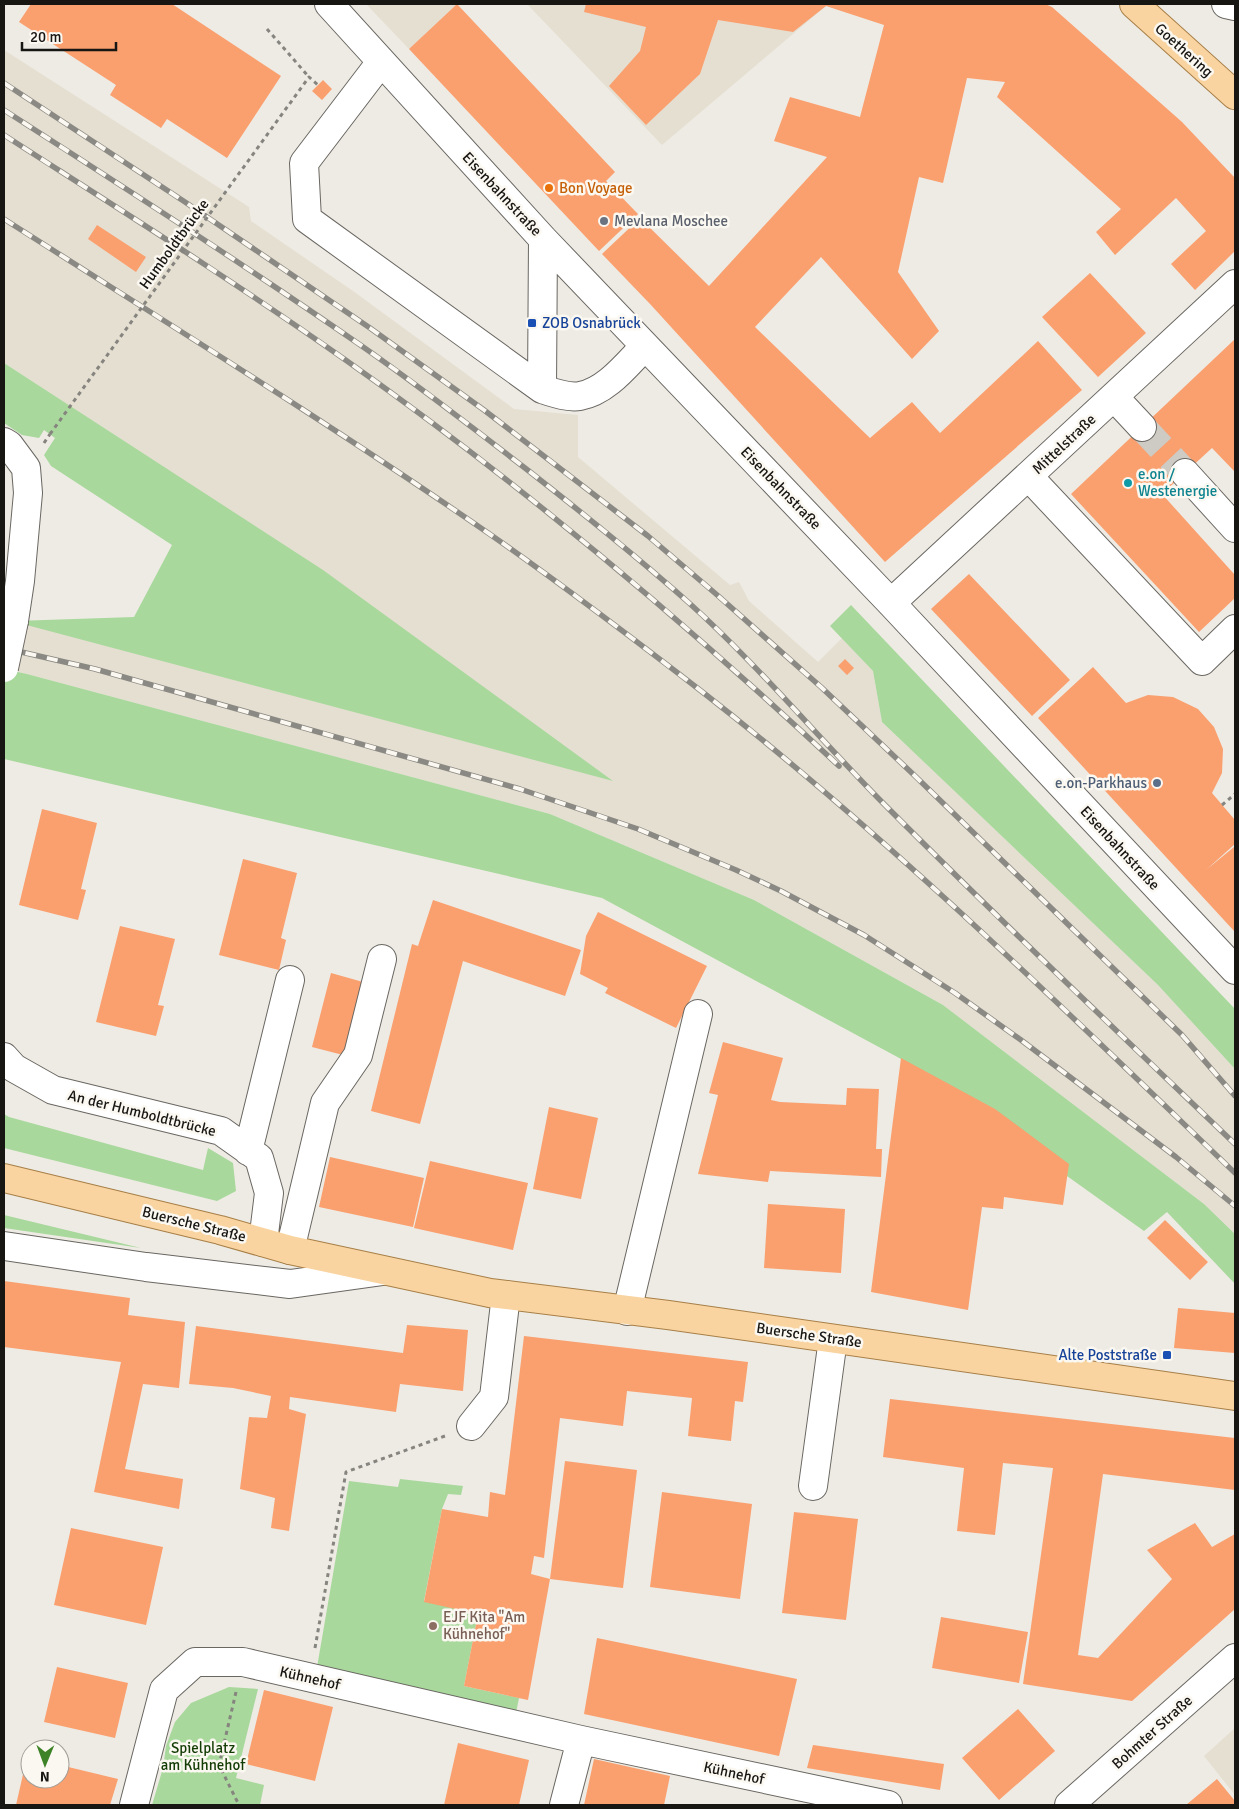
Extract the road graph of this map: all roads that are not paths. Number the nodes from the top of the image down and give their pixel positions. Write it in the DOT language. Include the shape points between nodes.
graph roads {
  1 [pos="329,4"];
  2 [pos="1134,4"];
  3 [pos="1226,4"];
  4 [pos="1235,6"];
  5 [pos="381,62"];
  6 [pos="1235,95"];
  7 [pos="544,239"];
  8 [pos="1235,284"];
  9 [pos="645,346"];
  10 [pos="542,390"];
  11 [pos="1114,397"];
  12 [pos="1142,426"];
  13 [pos="4,442"];
  14 [pos="1185,473"];
  15 [pos="1029,477"];
  16 [pos="1235,528"];
  17 [pos="891,603"];
  18 [pos="1235,629"];
  19 [pos="4,668"];
  20 [pos="382,958"];
  21 [pos="1235,970"];
  22 [pos="290,980"];
  23 [pos="698,1014"];
  24 [pos="4,1057"];
  25 [pos="248,1151"];
  26 [pos="4,1178"];
  27 [pos="264,1242"];
  28 [pos="4,1246"];
  29 [pos="290,1250"];
  30 [pos="383,1271"];
  31 [pos="506,1295"];
  32 [pos="627,1310"];
  33 [pos="833,1339"];
  34 [pos="1235,1396"];
  35 [pos="471,1426"];
  36 [pos="813,1486"];
  37 [pos="1235,1658"];
  38 [pos="581,1740"];
  39 [pos="134,1805"];
  40 [pos="564,1805"];
  41 [pos="888,1805"];
  42 [pos="1069,1805"];
  1 -- 5 [label="street, Eisenbahnstraße"];
  2 -- 6 [label="main road, Goethering"];
  3 -- 4 [label="street"];
  5 -- 7 [label="street, Eisenbahnstraße"];
  5 -- 10 [label="street" via="304,163 307,219"];
  7 -- 9 [label="street, Eisenbahnstraße"];
  7 -- 10 [label="street"];
  8 -- 11 [label="street, Mittelstraße"];
  9 -- 10 [label="street" via="600,388 580,396"];
  9 -- 17 [label="street, Eisenbahnstraße"];
  11 -- 12 [label="street"];
  11 -- 15 [label="street, Mittelstraße"];
  13 -- 19 [label="street, bridge" via="26,468 28,493 20,581"];
  14 -- 16 [label="street"];
  15 -- 17 [label="street, Mittelstraße"];
  15 -- 18 [label="street" via="1202,661"];
  17 -- 21 [label="street, Eisenbahnstraße"];
  20 -- 29 [label="street" via="358,1055 325,1103"];
  22 -- 25 [label="street"];
  23 -- 32 [label="street"];
  24 -- 25 [label="street, An der Humboldtbrücke" via="14,1068 53,1090 221,1131"];
  25 -- 27 [label="street, An der Humboldtbrücke" via="258,1158 269,1193"];
  26 -- 27 [label="main road, Buersche Straße"];
  27 -- 29 [label="main road, Buersche Straße"];
  28 -- 30 [label="street, Buersche Straße" via="290,1284"];
  29 -- 30 [label="main road, Buersche Straße"];
  30 -- 31 [label="main road, Buersche Straße"];
  31 -- 32 [label="main road, Buersche Straße"];
  31 -- 35 [label="street" via="494,1397"];
  32 -- 33 [label="main road, Buersche Straße"];
  33 -- 34 [label="main road, Buersche Straße"];
  33 -- 36 [label="street"];
  37 -- 42 [label="street, Bohmter Straße"];
  38 -- 39 [label="street, Kühnehof" via="243,1662 195,1662 164,1690"];
  38 -- 40 [label="street"];
  38 -- 41 [label="street, Kühnehof"];
}
